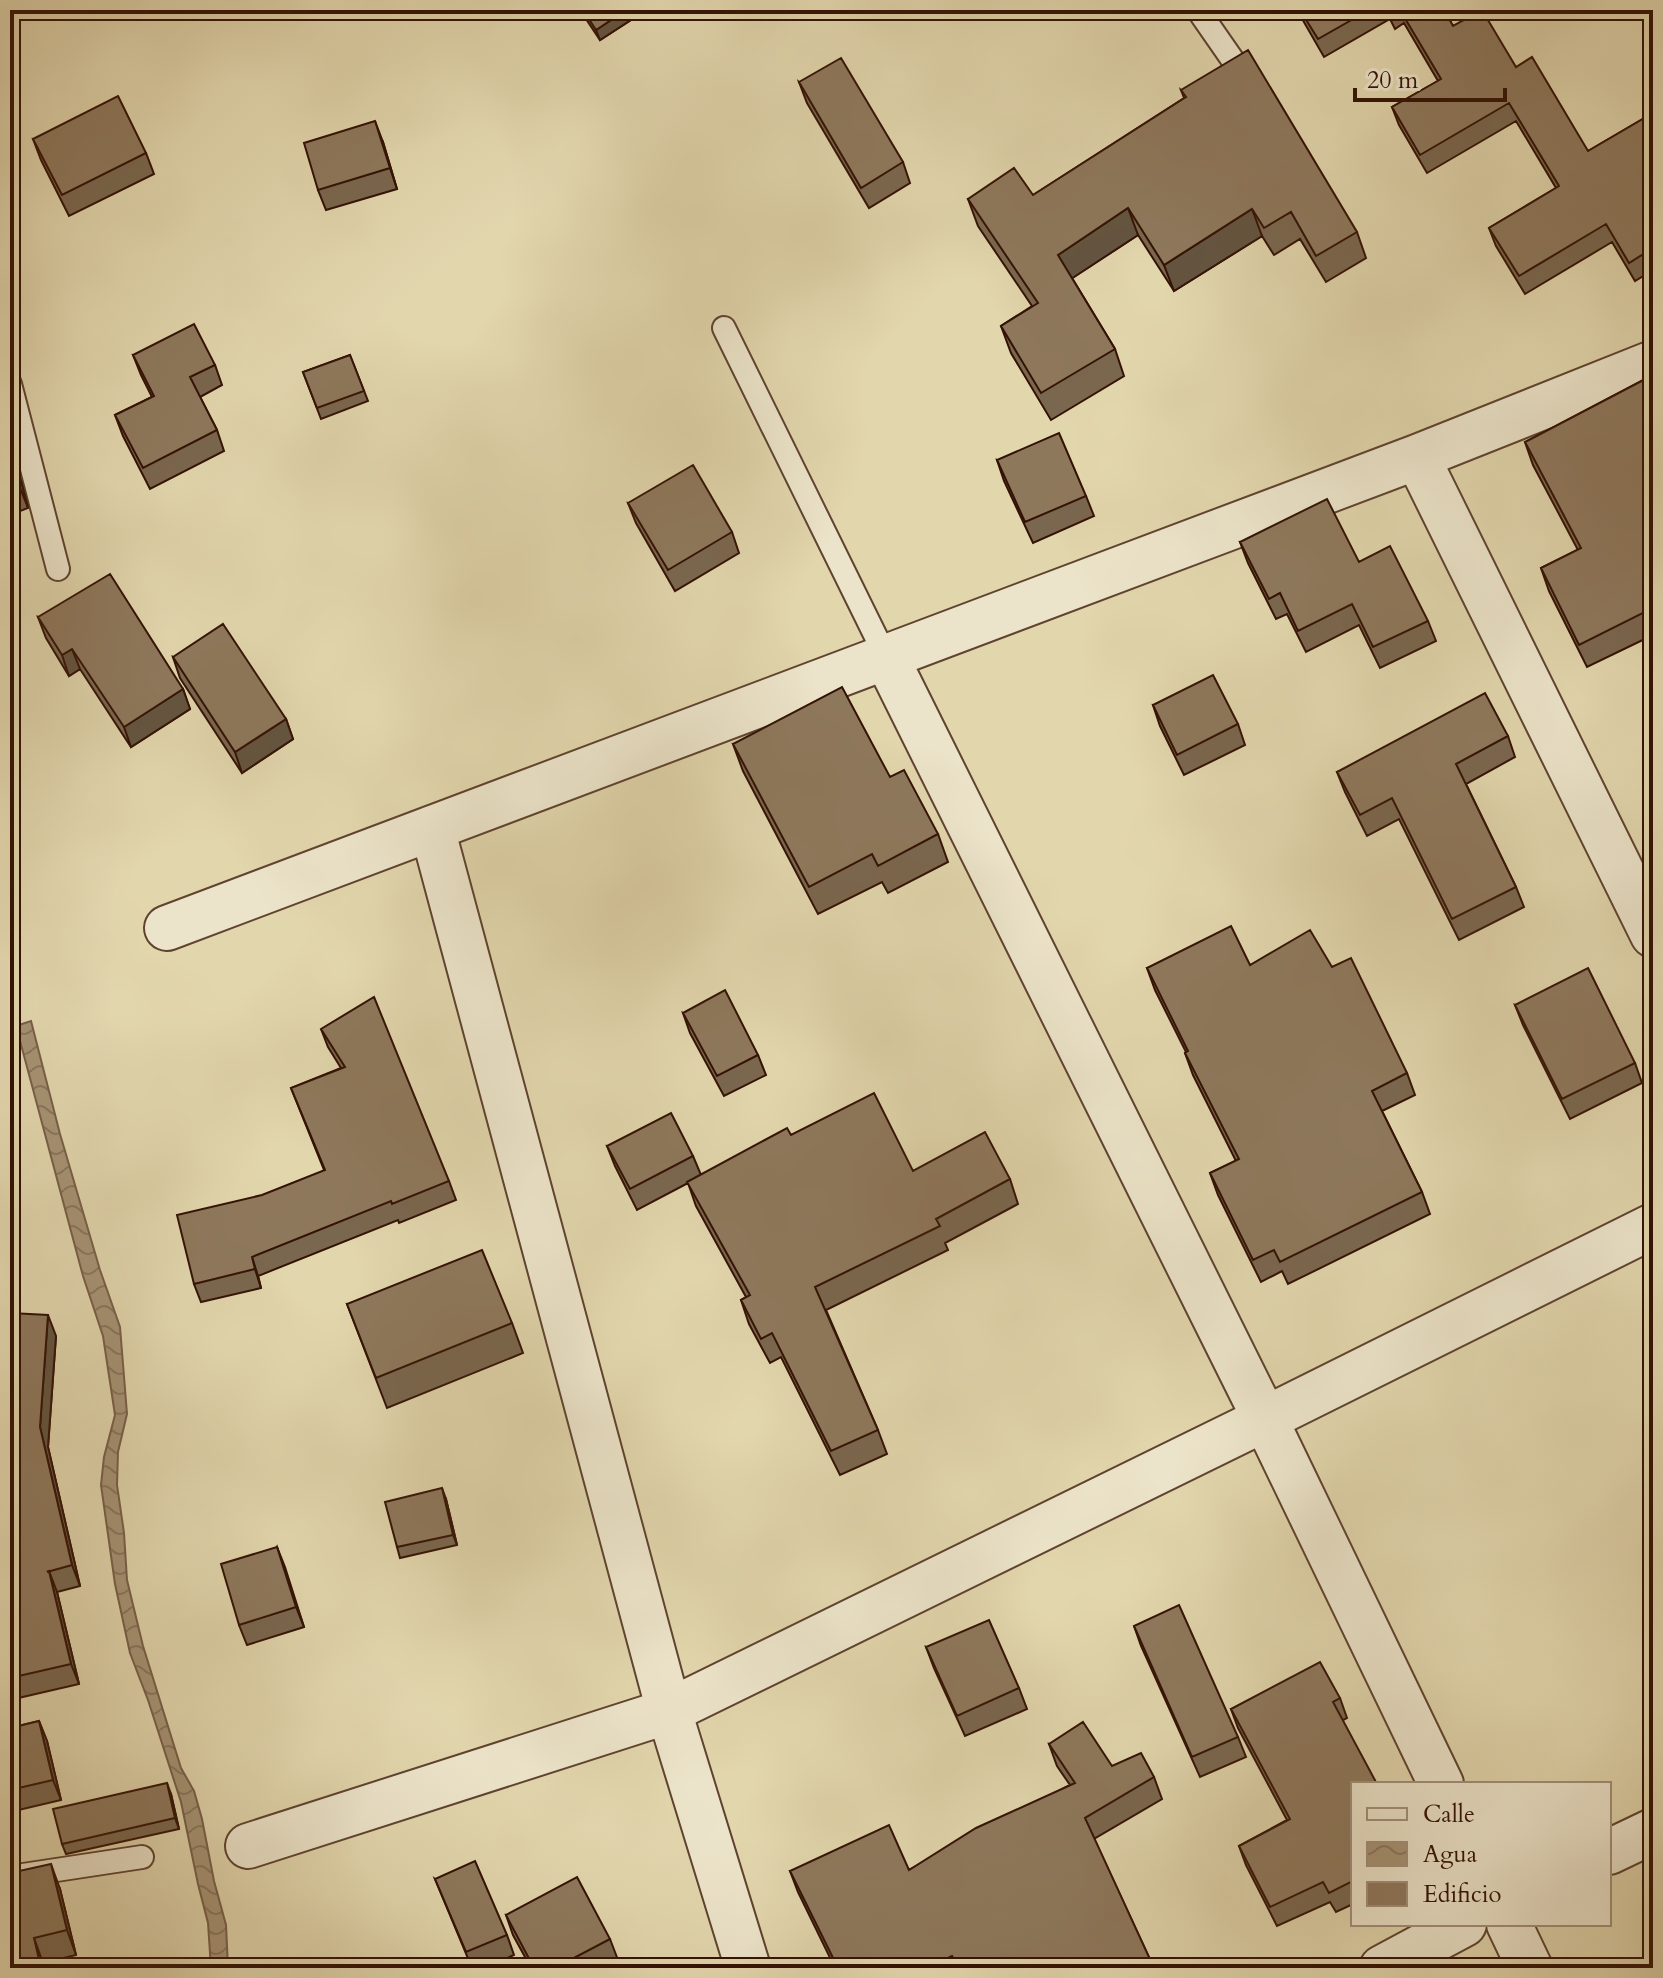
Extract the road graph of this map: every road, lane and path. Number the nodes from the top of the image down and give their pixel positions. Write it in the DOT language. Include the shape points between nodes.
graph roads {
  1 [pos="1198,10"];
  2 [pos="1232,59"];
  3 [pos="724,328"];
  4 [pos="1653,363"];
  5 [pos="10,384"];
  6 [pos="1417,457"];
  7 [pos="58,569"];
  8 [pos="886,657"];
  9 [pos="432,828"];
  10 [pos="167,928"];
  11 [pos="1653,935"];
  12 [pos="1653,1226"];
  13 [pos="1265,1419"];
  14 [pos="669,1711"];
  15 [pos="1440,1782"];
  16 [pos="1653,1831"];
  17 [pos="248,1846"];
  18 [pos="1611,1851"];
  19 [pos="142,1857"];
  20 [pos="10,1877"];
  21 [pos="1460,1926"];
  22 [pos="1510,1926"];
  23 [pos="748,1968"];
  24 [pos="1382,1968"];
  25 [pos="1530,1968"];
  1 -- 2 [label="lane"];
  3 -- 8 [label="lane"];
  4 -- 6 [label="street"];
  5 -- 7 [label="lane"];
  6 -- 8 [label="street"];
  6 -- 11 [label="street"];
  8 -- 9 [label="street"];
  8 -- 13 [label="street"];
  9 -- 10 [label="street"];
  9 -- 14 [label="street"];
  12 -- 13 [label="street"];
  13 -- 14 [label="street"];
  13 -- 15 [label="street"];
  14 -- 17 [label="street"];
  14 -- 23 [label="street"];
  16 -- 18 [label="street"];
  19 -- 20 [label="lane"];
  21 -- 24 [label="street"];
  22 -- 25 [label="street"];
}
